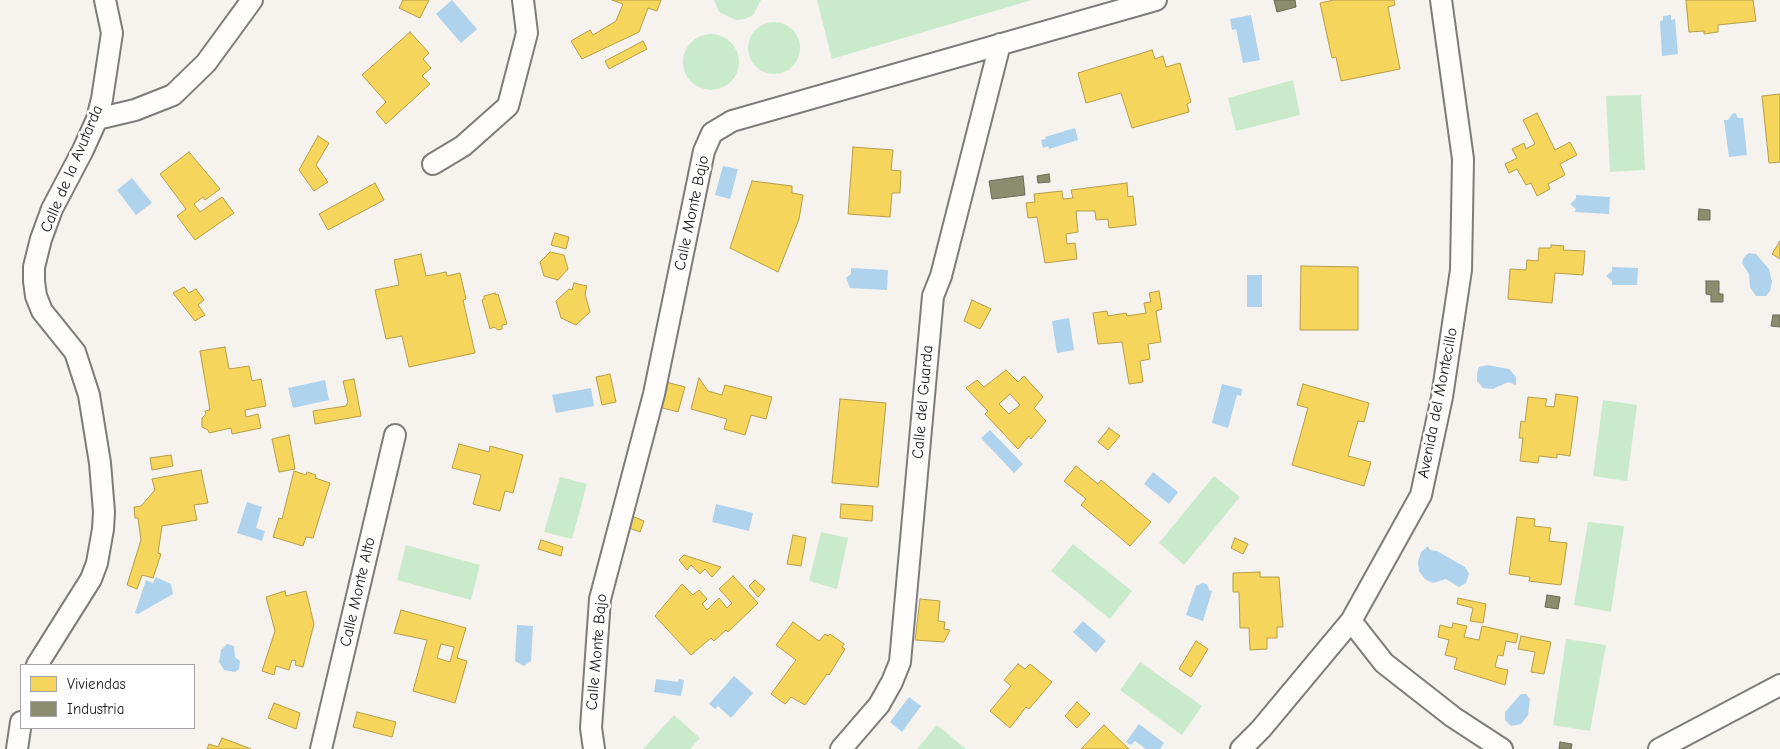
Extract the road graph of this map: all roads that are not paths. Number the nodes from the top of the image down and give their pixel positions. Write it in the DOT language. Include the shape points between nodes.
graph roads {
  1 [pos="105,0"];
  2 [pos="252,0"];
  3 [pos="523,0"];
  4 [pos="1156,0"];
  5 [pos="1441,0"];
  6 [pos="1000,44"];
  7 [pos="97,119"];
  8 [pos="433,164"];
  9 [pos="395,435"];
  10 [pos="1352,621"];
  11 [pos="38,664"];
  12 [pos="1780,685"];
  13 [pos="20,729"];
  14 [pos="18,749"];
  15 [pos="321,749"];
  16 [pos="594,749"];
  17 [pos="841,749"];
  18 [pos="1241,749"];
  19 [pos="1502,749"];
  20 [pos="1659,749"];
  1 -- 7 [label="street, Calle de la Avutarda" via="111,44"];
  2 -- 7 [label="street" via="206,64 173,95 135,110"];
  3 -- 8 [label="street" via="527,33 508,106 463,146"];
  4 -- 6 [label="street, Calle Monte Bajo"];
  5 -- 10 [label="street, Avenida del Montecillo" via="1463,159 1461,270 1442,397 1421,494"];
  6 -- 16 [label="street, Calle Monte Bajo" via="732,121 712,133 704,151 654,394 600,599 591,728"];
  6 -- 17 [label="street, Calle del Guarda" via="942,276 933,296 900,662 879,705"];
  7 -- 11 [label="street, Calle de la Avutarda" via="52,209 34,267 34,282 42,310 75,352 85,381 100,462 103,529 91,579"];
  9 -- 15 [label="street, Calle Monte Alto"];
  10 -- 18 [label="street, Avenida del Montecillo" via="1261,730"];
  10 -- 19 [label="street" via="1384,663 1453,717"];
  12 -- 20 [label="street"];
  13 -- 14 [label="street"];
}
